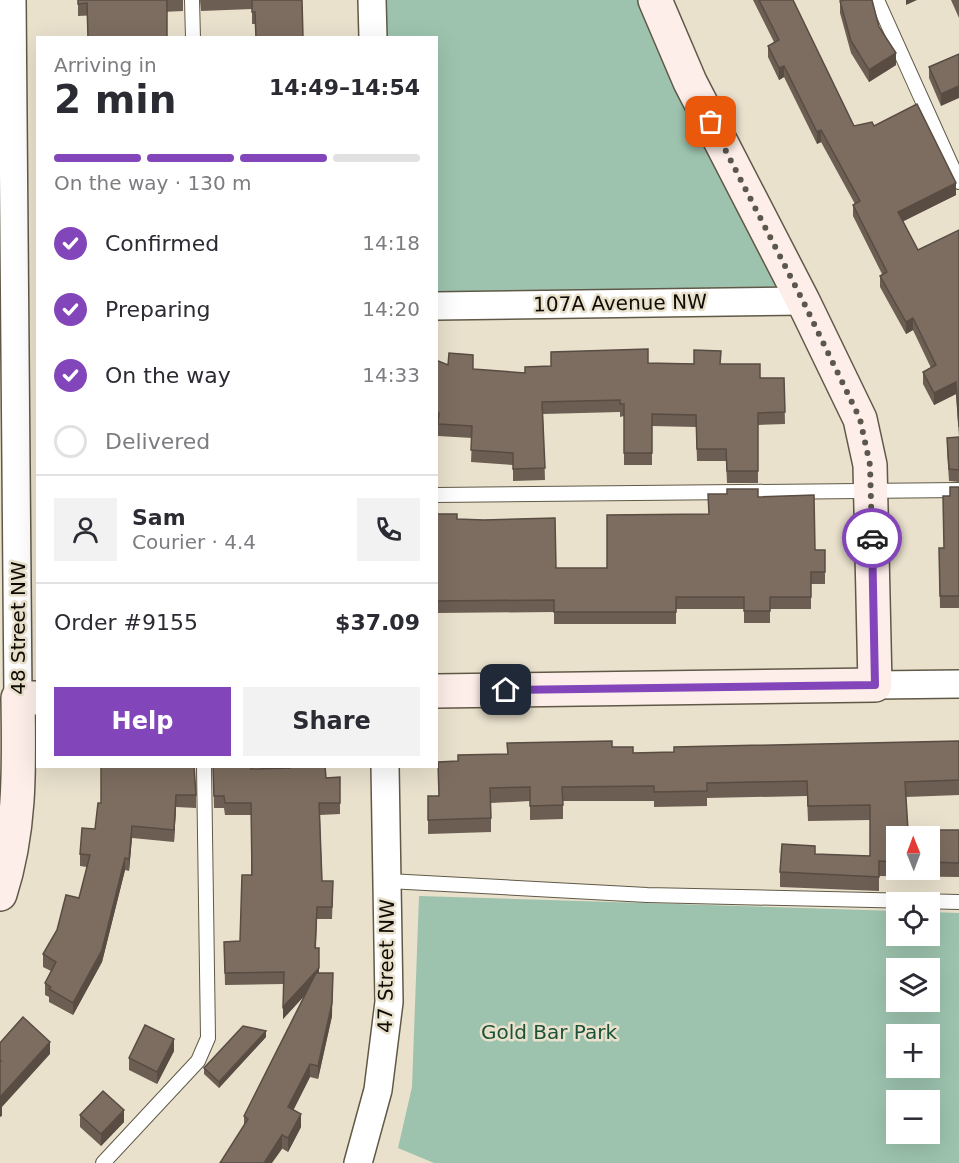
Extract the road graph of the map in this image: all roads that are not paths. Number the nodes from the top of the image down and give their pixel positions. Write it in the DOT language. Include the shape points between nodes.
graph roads {
  1 [pos="12,0"];
  2 [pos="192,0"];
  3 [pos="372,0"];
  4 [pos="655,0"];
  5 [pos="877,0"];
  6 [pos="193,36"];
  7 [pos="373,36"];
  8 [pos="959,182"];
  9 [pos="803,301"];
  10 [pos="438,306"];
  11 [pos="959,490"];
  12 [pos="871,492"];
  13 [pos="438,495"];
  14 [pos="959,684"];
  15 [pos="875,685"];
  16 [pos="438,691"];
  17 [pos="28,698"];
  18 [pos="204,768"];
  19 [pos="385,768"];
  20 [pos="387,881"];
  21 [pos="0,894"];
  22 [pos="959,902"];
  23 [pos="103,1163"];
  24 [pos="358,1163"];
  1 -- 17 [label="street, 48 Street NW"];
  2 -- 6 [label="lane"];
  3 -- 7 [label="street"];
  4 -- 9 [label="street" via="690,82"];
  5 -- 8 [label="lane"];
  9 -- 10 [label="street, 107A Avenue NW"];
  9 -- 12 [label="street" via="860,419 870,465"];
  11 -- 12 [label="lane"];
  12 -- 13 [label="lane"];
  12 -- 15 [label="street"];
  14 -- 15 [label="street"];
  15 -- 16 [label="street"];
  17 -- 21 [label="street, 48 Street NW" via="18,807"];
  18 -- 23 [label="lane" via="208,1038 198,1061"];
  19 -- 20 [label="street, 47 Street NW"];
  20 -- 22 [label="lane" via="647,896"];
  20 -- 24 [label="street, 47 Street NW" via="387,1028 378,1090"];
}
